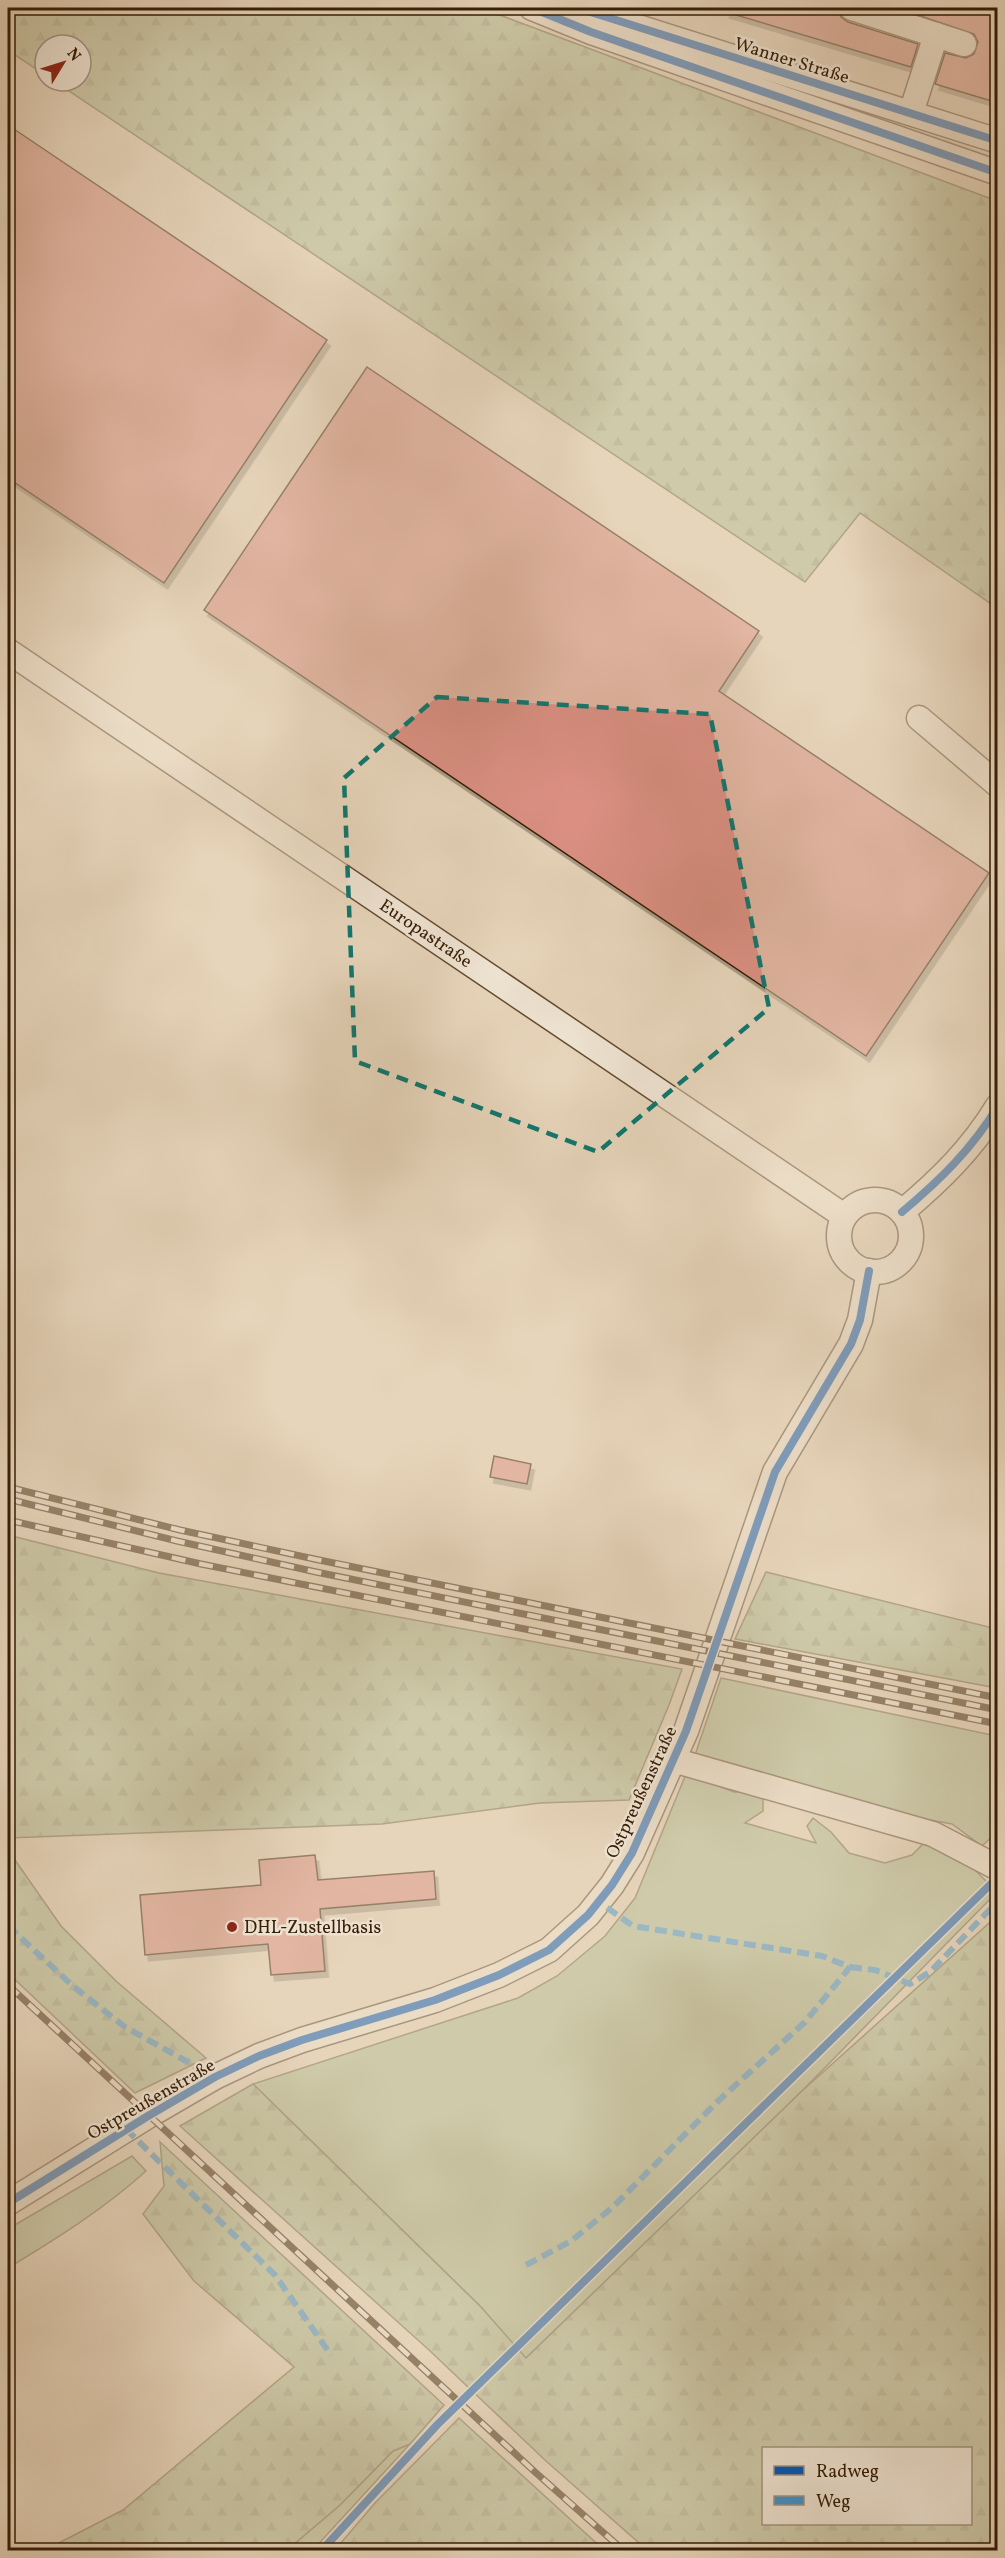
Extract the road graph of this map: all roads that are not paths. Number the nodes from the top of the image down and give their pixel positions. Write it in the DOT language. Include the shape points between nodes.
graph roads {
  1 [pos="532,8"];
  2 [pos="852,8"];
  3 [pos="592,16"];
  4 [pos="936,35"];
  5 [pos="964,44"];
  6 [pos="911,113"];
  7 [pos="998,141"];
  8 [pos="998,173"];
  9 [pos="8,651"];
  10 [pos="919,718"];
  11 [pos="998,785"];
  12 [pos="998,1106"];
  13 [pos="902,1212"];
  14 [pos="844,1216"];
  15 [pos="869,1271"];
  16 [pos="673,1760"];
  17 [pos="998,1868"];
  18 [pos="8,2203"];
  1 -- 3 [label="street, Wanner Straße"];
  2 -- 4 [label="street"];
  3 -- 6 [label="street, Wanner Straße"];
  3 -- 8 [label="street, Wanner Straße"];
  4 -- 5 [label="street"];
  4 -- 6 [label="street"];
  6 -- 7 [label="street, Wanner Straße"];
  9 -- 14 [label="street, Europastraße"];
  10 -- 11 [label="street"];
  12 -- 13 [label="street" via="959,1161"];
  13 -- 14 [label="street" via="888,1202 868,1200 858,1203"];
  13 -- 15 [label="street" via="911,1236 904,1257 886,1270"];
  14 -- 15 [label="street" via="838,1236 840,1247 853,1265"];
  15 -- 16 [label="street, Ostpreußenstraße" via="851,1344 775,1472"];
  16 -- 17 [label="street" via="933,1834"];
  16 -- 18 [label="street, Ostpreußenstraße" via="632,1853 612,1885 588,1915 549,1950 435,2000 259,2056 147,2116"];
}
